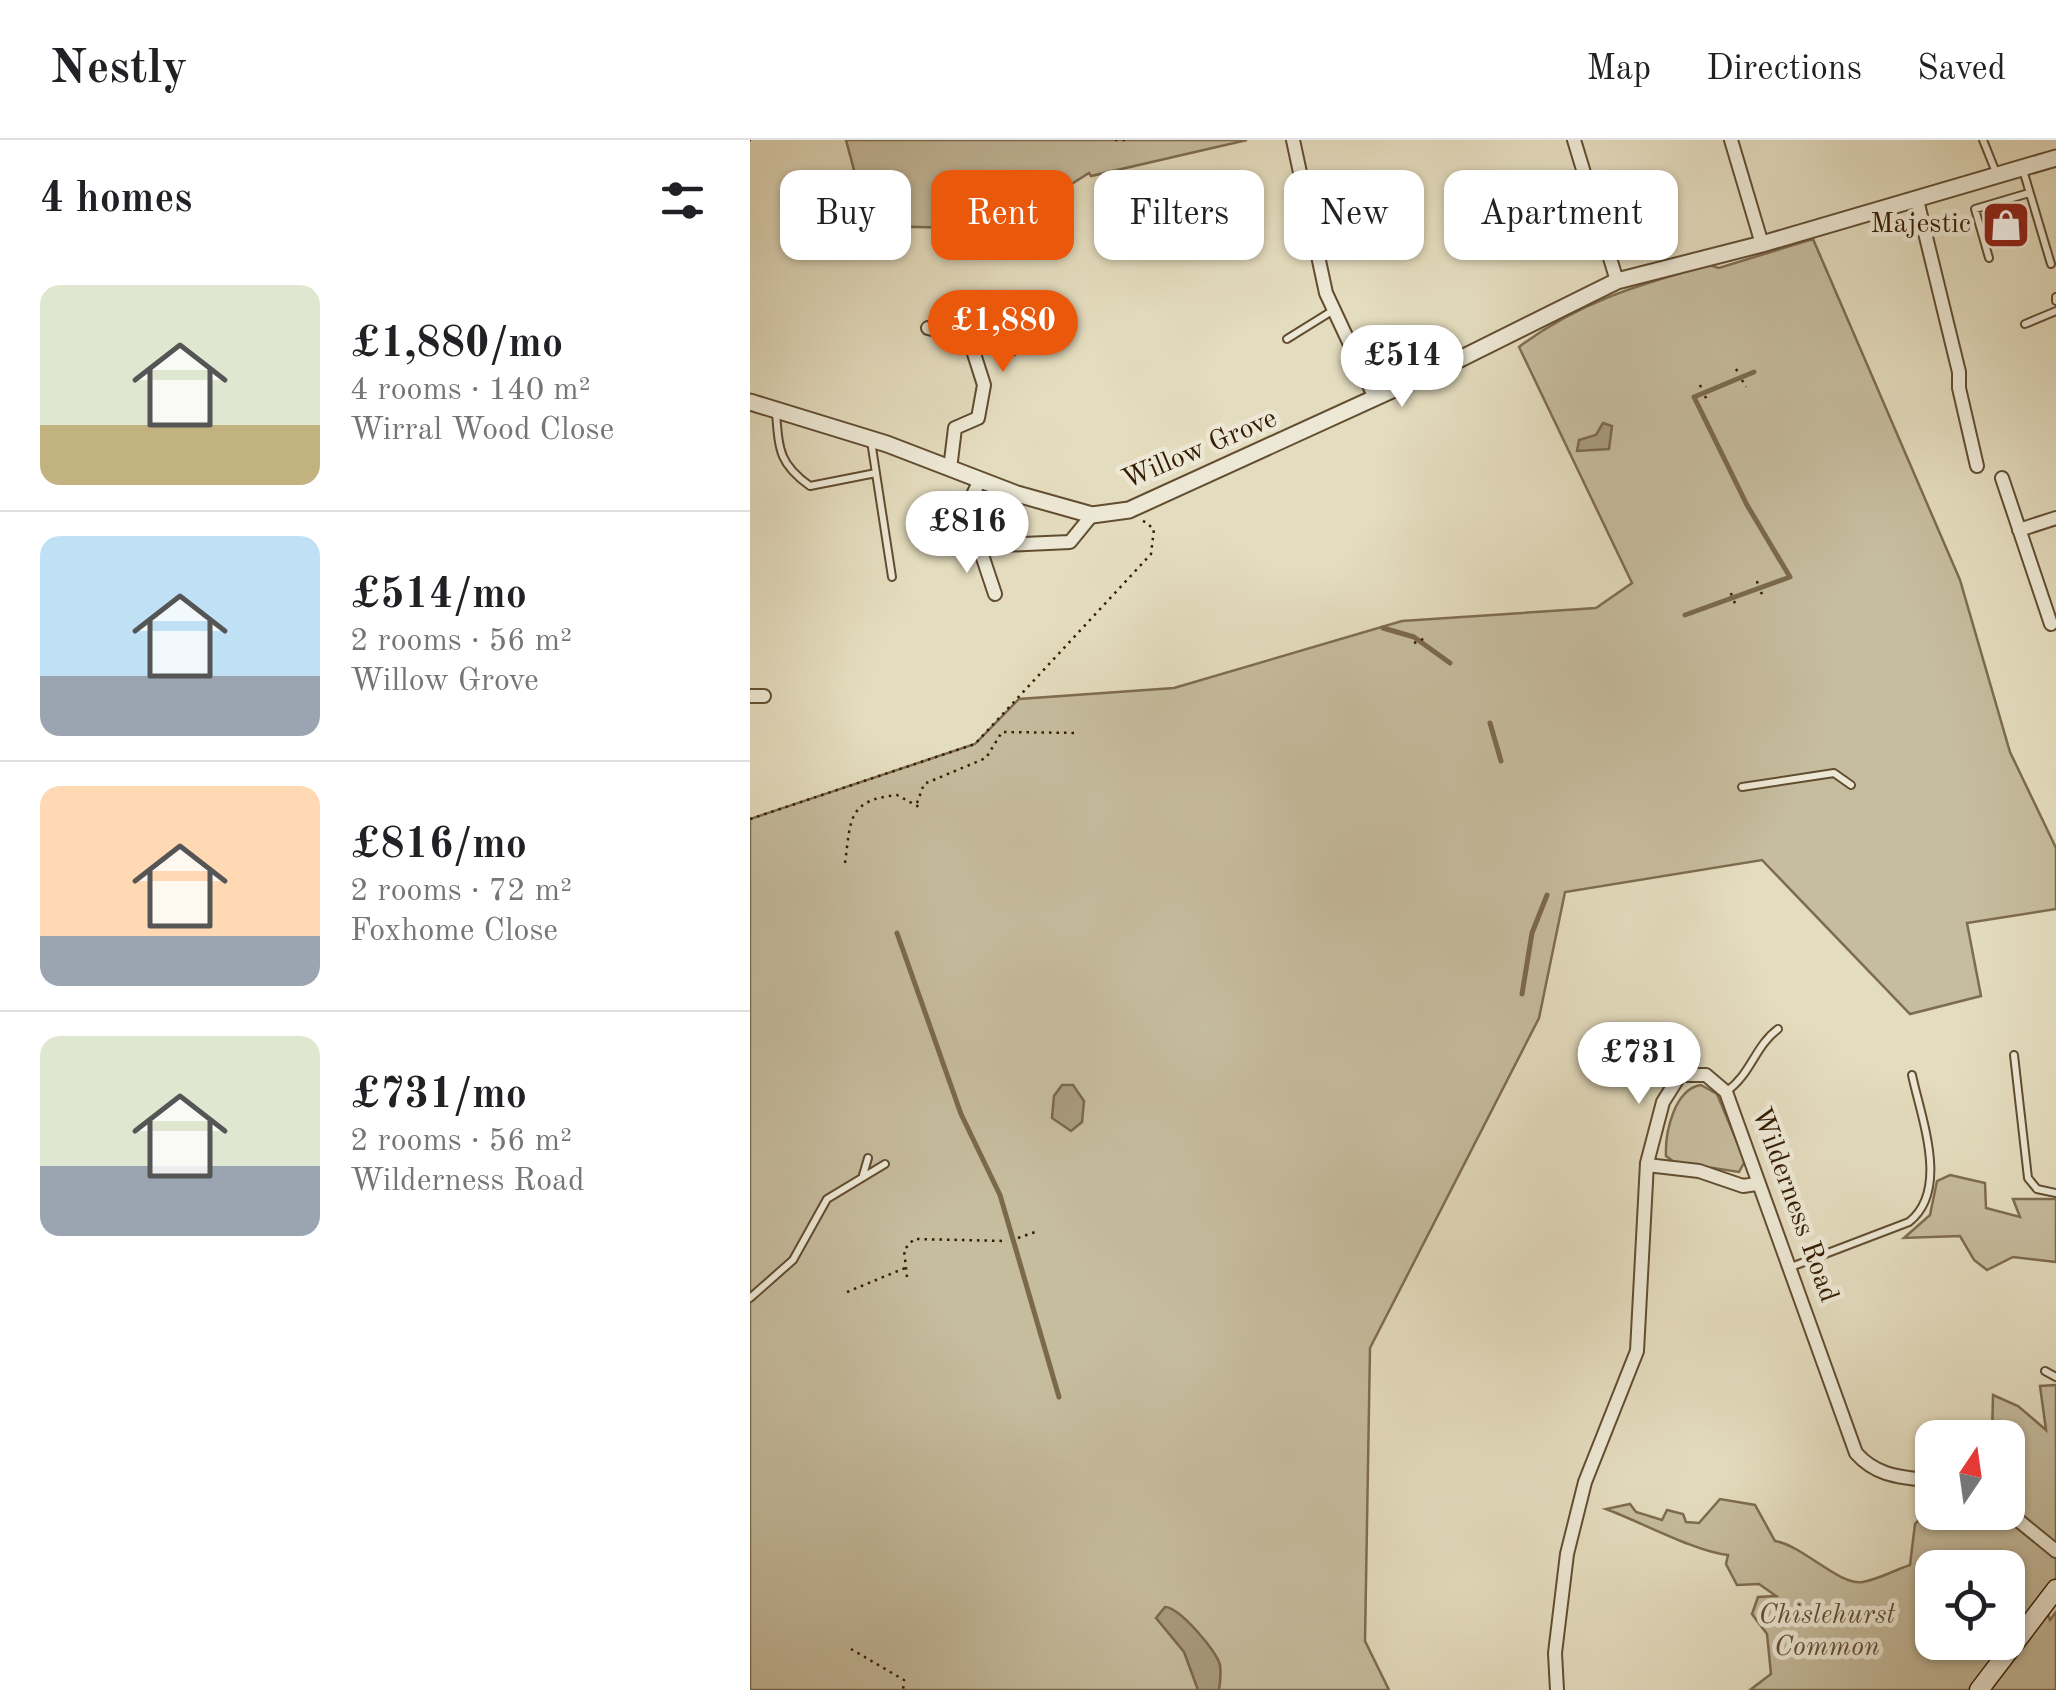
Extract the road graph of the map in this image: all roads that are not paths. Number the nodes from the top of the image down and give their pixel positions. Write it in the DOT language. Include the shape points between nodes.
graph roads {
  1 [pos="1293,140"];
  2 [pos="1574,140"];
  3 [pos="1731,140"];
  4 [pos="1983,140"];
  5 [pos="2056,158"];
  6 [pos="2023,169"];
  7 [pos="1299,170"];
  8 [pos="1998,176"];
  9 [pos="2029,193"];
  10 [pos="1918,200"];
  11 [pos="1762,244"];
  12 [pos="1989,258"];
  13 [pos="1320,260"];
  14 [pos="2052,264"];
  15 [pos="1617,281"];
  16 [pos="1333,311"];
  17 [pos="2056,311"];
  18 [pos="2024,324"];
  19 [pos="928,328"];
  20 [pos="969,338"];
  21 [pos="1287,339"];
  22 [pos="1011,350"];
  23 [pos="1376,398"];
  24 [pos="750,402"];
  25 [pos="776,409"];
  26 [pos="871,440"];
  27 [pos="1977,466"];
  28 [pos="950,469"];
  29 [pos="876,474"];
  30 [pos="2002,478"];
  31 [pos="980,480"];
  32 [pos="1092,515"];
  33 [pos="2056,518"];
  34 [pos="2020,530"];
  35 [pos="979,546"];
  36 [pos="892,577"];
  37 [pos="995,594"];
  38 [pos="2050,624"];
  39 [pos="1851,785"];
  40 [pos="1742,787"];
  41 [pos="1778,1029"];
  42 [pos="2014,1055"];
  43 [pos="1912,1075"];
  44 [pos="1726,1092"];
  45 [pos="868,1158"];
  46 [pos="886,1164"];
  47 [pos="1647,1165"];
  48 [pos="863,1176"];
  49 [pos="1756,1184"];
  50 [pos="2056,1194"];
  51 [pos="1791,1267"];
  52 [pos="750,1298"];
  53 [pos="2045,1370"];
  54 [pos="2056,1377"];
  55 [pos="1915,1478"];
  56 [pos="2025,1526"];
  57 [pos="2056,1551"];
  58 [pos="2056,1590"];
  59 [pos="1557,1690"];
  60 [pos="1979,1690"];
  1 -- 7 [label="street"];
  2 -- 15 [label="street"];
  3 -- 11 [label="street"];
  4 -- 8 [label="lane"];
  5 -- 6 [label="street, Willow Grove"];
  6 -- 8 [label="street, Willow Grove"];
  6 -- 9 [label="lane"];
  8 -- 10 [label="street, Willow Grove"];
  9 -- 12 [label="lane" via="1975,209"];
  9 -- 14 [label="lane"];
  10 -- 11 [label="street, Willow Grove"];
  10 -- 27 [label="street"];
  11 -- 15 [label="street, Willow Grove"];
  13 -- 16 [label="street"];
  15 -- 23 [label="street, Willow Grove"];
  16 -- 21 [label="lane"];
  16 -- 23 [label="street"];
  17 -- 18 [label="lane"];
  19 -- 20 [label="street"];
  20 -- 22 [label="street"];
  20 -- 28 [label="street" via="983,400 978,418 955,428"];
  23 -- 32 [label="street, Willow Grove" via="1129,510"];
  24 -- 25 [label="street, Willow Grove"];
  25 -- 26 [label="street, Willow Grove"];
  25 -- 29 [label="lane" via="788,470 810,486"];
  26 -- 28 [label="street, Willow Grove"];
  26 -- 29 [label="lane"];
  28 -- 31 [label="street, Willow Grove"];
  29 -- 36 [label="lane"];
  30 -- 34 [label="street"];
  31 -- 32 [label="street, Willow Grove"];
  31 -- 35 [label="street" via="959,524"];
  32 -- 35 [label="street" via="1070,542"];
  33 -- 34 [label="street"];
  34 -- 38 [label="street"];
  35 -- 37 [label="street"];
  39 -- 40 [label="lane" via="1834,772"];
  41 -- 44 [label="lane" via="1746,1077"];
  42 -- 50 [label="lane" via="2028,1178"];
  43 -- 51 [label="lane" via="1931,1176 1922,1212"];
  44 -- 47 [label="street, Wilderness Road" via="1697,1072 1675,1079"];
  44 -- 49 [label="street, Wilderness Road" via="1759,1174"];
  45 -- 48 [label="lane"];
  46 -- 48 [label="lane"];
  47 -- 49 [label="street"];
  47 -- 59 [label="street, Wilderness Road" via="1637,1351 1585,1482 1567,1554"];
  48 -- 52 [label="lane" via="827,1199 786,1269"];
  49 -- 51 [label="street, Wilderness Road"];
  51 -- 55 [label="street, Wilderness Road" via="1856,1453 1884,1474"];
  53 -- 54 [label="lane"];
  56 -- 57 [label="street"];
  58 -- 60 [label="main road"];
}
